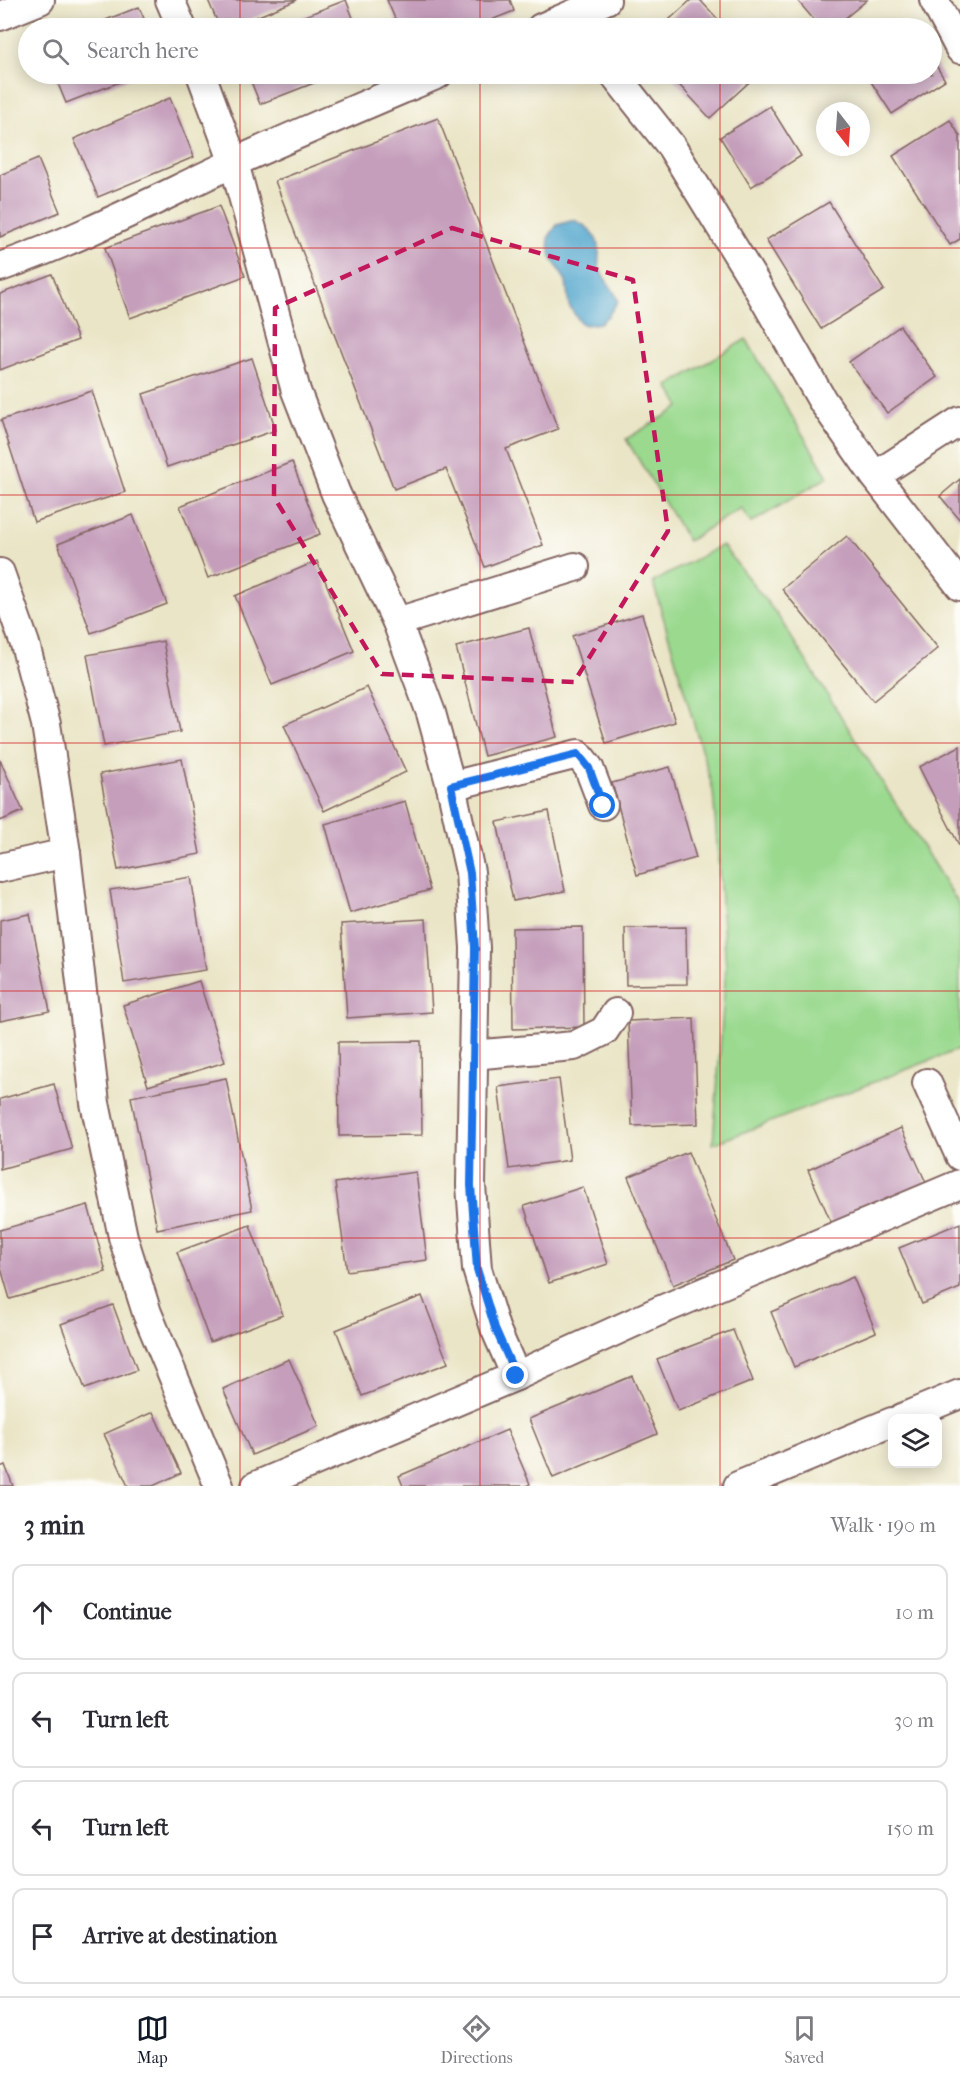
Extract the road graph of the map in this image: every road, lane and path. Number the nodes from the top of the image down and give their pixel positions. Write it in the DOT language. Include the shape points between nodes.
graph roads {
  1 [pos="40,0"];
  2 [pos="170,0"];
  3 [pos="606,0"];
  4 [pos="934,0"];
  5 [pos="0,16"];
  6 [pos="178,18"];
  7 [pos="579,18"];
  8 [pos="960,49"];
  9 [pos="206,84"];
  10 [pos="415,84"];
  11 [pos="622,84"];
  12 [pos="234,163"];
  13 [pos="0,267"];
  14 [pos="960,421"];
  15 [pos="875,476"];
  16 [pos="575,567"];
  17 [pos="1,578"];
  18 [pos="960,586"];
  19 [pos="396,622"];
  20 [pos="451,786"];
  21 [pos="603,806"];
  22 [pos="66,853"];
  23 [pos="0,868"];
  24 [pos="615,1013"];
  25 [pos="472,1055"];
  26 [pos="927,1083"];
  27 [pos="960,1156"];
  28 [pos="960,1184"];
  29 [pos="516,1376"];
  30 [pos="960,1395"];
  31 [pos="914,1414"];
  32 [pos="888,1424"];
  33 [pos="219,1486"];
  34 [pos="256,1486"];
  35 [pos="738,1486"];
  1 -- 5 [label="street"];
  2 -- 6 [label="street"];
  3 -- 7 [label="street"];
  4 -- 8 [label="street"];
  9 -- 12 [label="street"];
  10 -- 12 [label="street"];
  11 -- 15 [label="street" via="671,146 822,400"];
  12 -- 13 [label="street" via="112,223"];
  12 -- 19 [label="street" via="296,391 336,494"];
  14 -- 15 [label="street"];
  15 -- 18 [label="street"];
  16 -- 19 [label="street"];
  17 -- 22 [label="street" via="25,644 46,724"];
  19 -- 20 [label="street" via="431,713"];
  20 -- 21 [label="street" via="578,754 589,768"];
  20 -- 25 [label="street" via="470,873 475,948"];
  22 -- 23 [label="street"];
  22 -- 33 [label="street" via="95,1103 123,1238 147,1313"];
  24 -- 25 [label="street" via="604,1031 574,1046"];
  25 -- 29 [label="street" via="471,1185 477,1269 495,1328"];
  26 -- 27 [label="street"];
  28 -- 29 [label="street"];
  29 -- 34 [label="street"];
  30 -- 31 [label="street"];
  32 -- 35 [label="street"];
}
